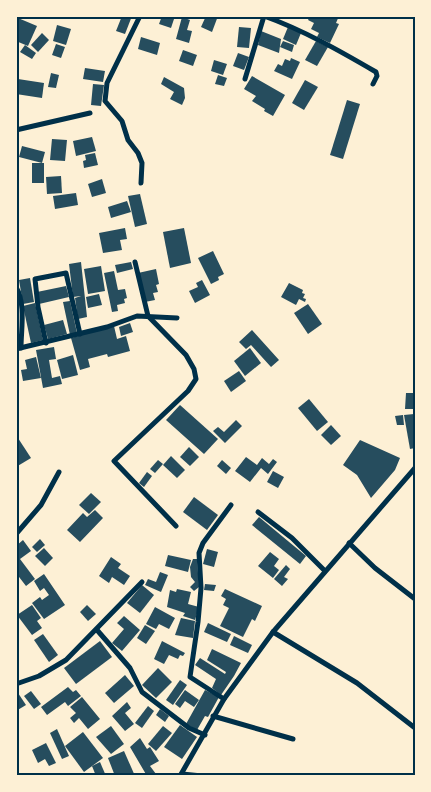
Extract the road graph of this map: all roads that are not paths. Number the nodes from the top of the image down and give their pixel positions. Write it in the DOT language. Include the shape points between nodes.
graph roads {
  1 [pos="140,16"];
  2 [pos="264,16"];
  3 [pos="245,79"];
  4 [pos="373,84"];
  5 [pos="90,113"];
  6 [pos="16,130"];
  7 [pos="141,183"];
  8 [pos="134,262"];
  9 [pos="16,287"];
  10 [pos="148,316"];
  11 [pos="177,318"];
  12 [pos="80,334"];
  13 [pos="46,343"];
  14 [pos="19,349"];
  15 [pos="415,468"];
  16 [pos="59,472"];
  17 [pos="231,506"];
  18 [pos="258,512"];
  19 [pos="176,526"];
  20 [pos="16,534"];
  21 [pos="349,543"];
  22 [pos="325,571"];
  23 [pos="142,582"];
  24 [pos="415,599"];
  25 [pos="97,630"];
  26 [pos="273,632"];
  27 [pos="16,684"];
  28 [pos="224,699"];
  29 [pos="214,716"];
  30 [pos="415,728"];
  31 [pos="205,735"];
  32 [pos="293,739"];
  33 [pos="181,775"];
  34 [pos="202,776"];
  1 -- 7 [label="street" via="107,83 105,101 122,121 128,140 138,153 142,163"];
  2 -- 3 [label="street"];
  2 -- 4 [label="street" via="320,41 376,72"];
  5 -- 6 [label="street"];
  8 -- 10 [label="street"];
  9 -- 14 [label="street" via="21,304"];
  10 -- 11 [label="street"];
  10 -- 12 [label="street" via="137,316"];
  10 -- 19 [label="street" via="186,355 196,378 188,391 114,461"];
  12 -- 13 [label="street"];
  12 -- 13 [label="street" via="66,274 35,279"];
  13 -- 14 [label="street"];
  15 -- 21 [label="street"];
  16 -- 20 [label="street" via="41,505"];
  17 -- 28 [label="street" via="202,543 199,553 201,588 190,677"];
  18 -- 22 [label="street" via="292,538"];
  21 -- 22 [label="street"];
  21 -- 24 [label="street"];
  22 -- 26 [label="street"];
  23 -- 25 [label="street"];
  25 -- 27 [label="street" via="66,660 39,676"];
  25 -- 31 [label="street" via="130,668 142,692 189,728"];
  26 -- 28 [label="street"];
  26 -- 30 [label="street" via="356,683"];
  28 -- 29 [label="street"];
  29 -- 31 [label="street"];
  29 -- 32 [label="street"];
  31 -- 33 [label="street"];
  33 -- 34 [label="street"];
}
